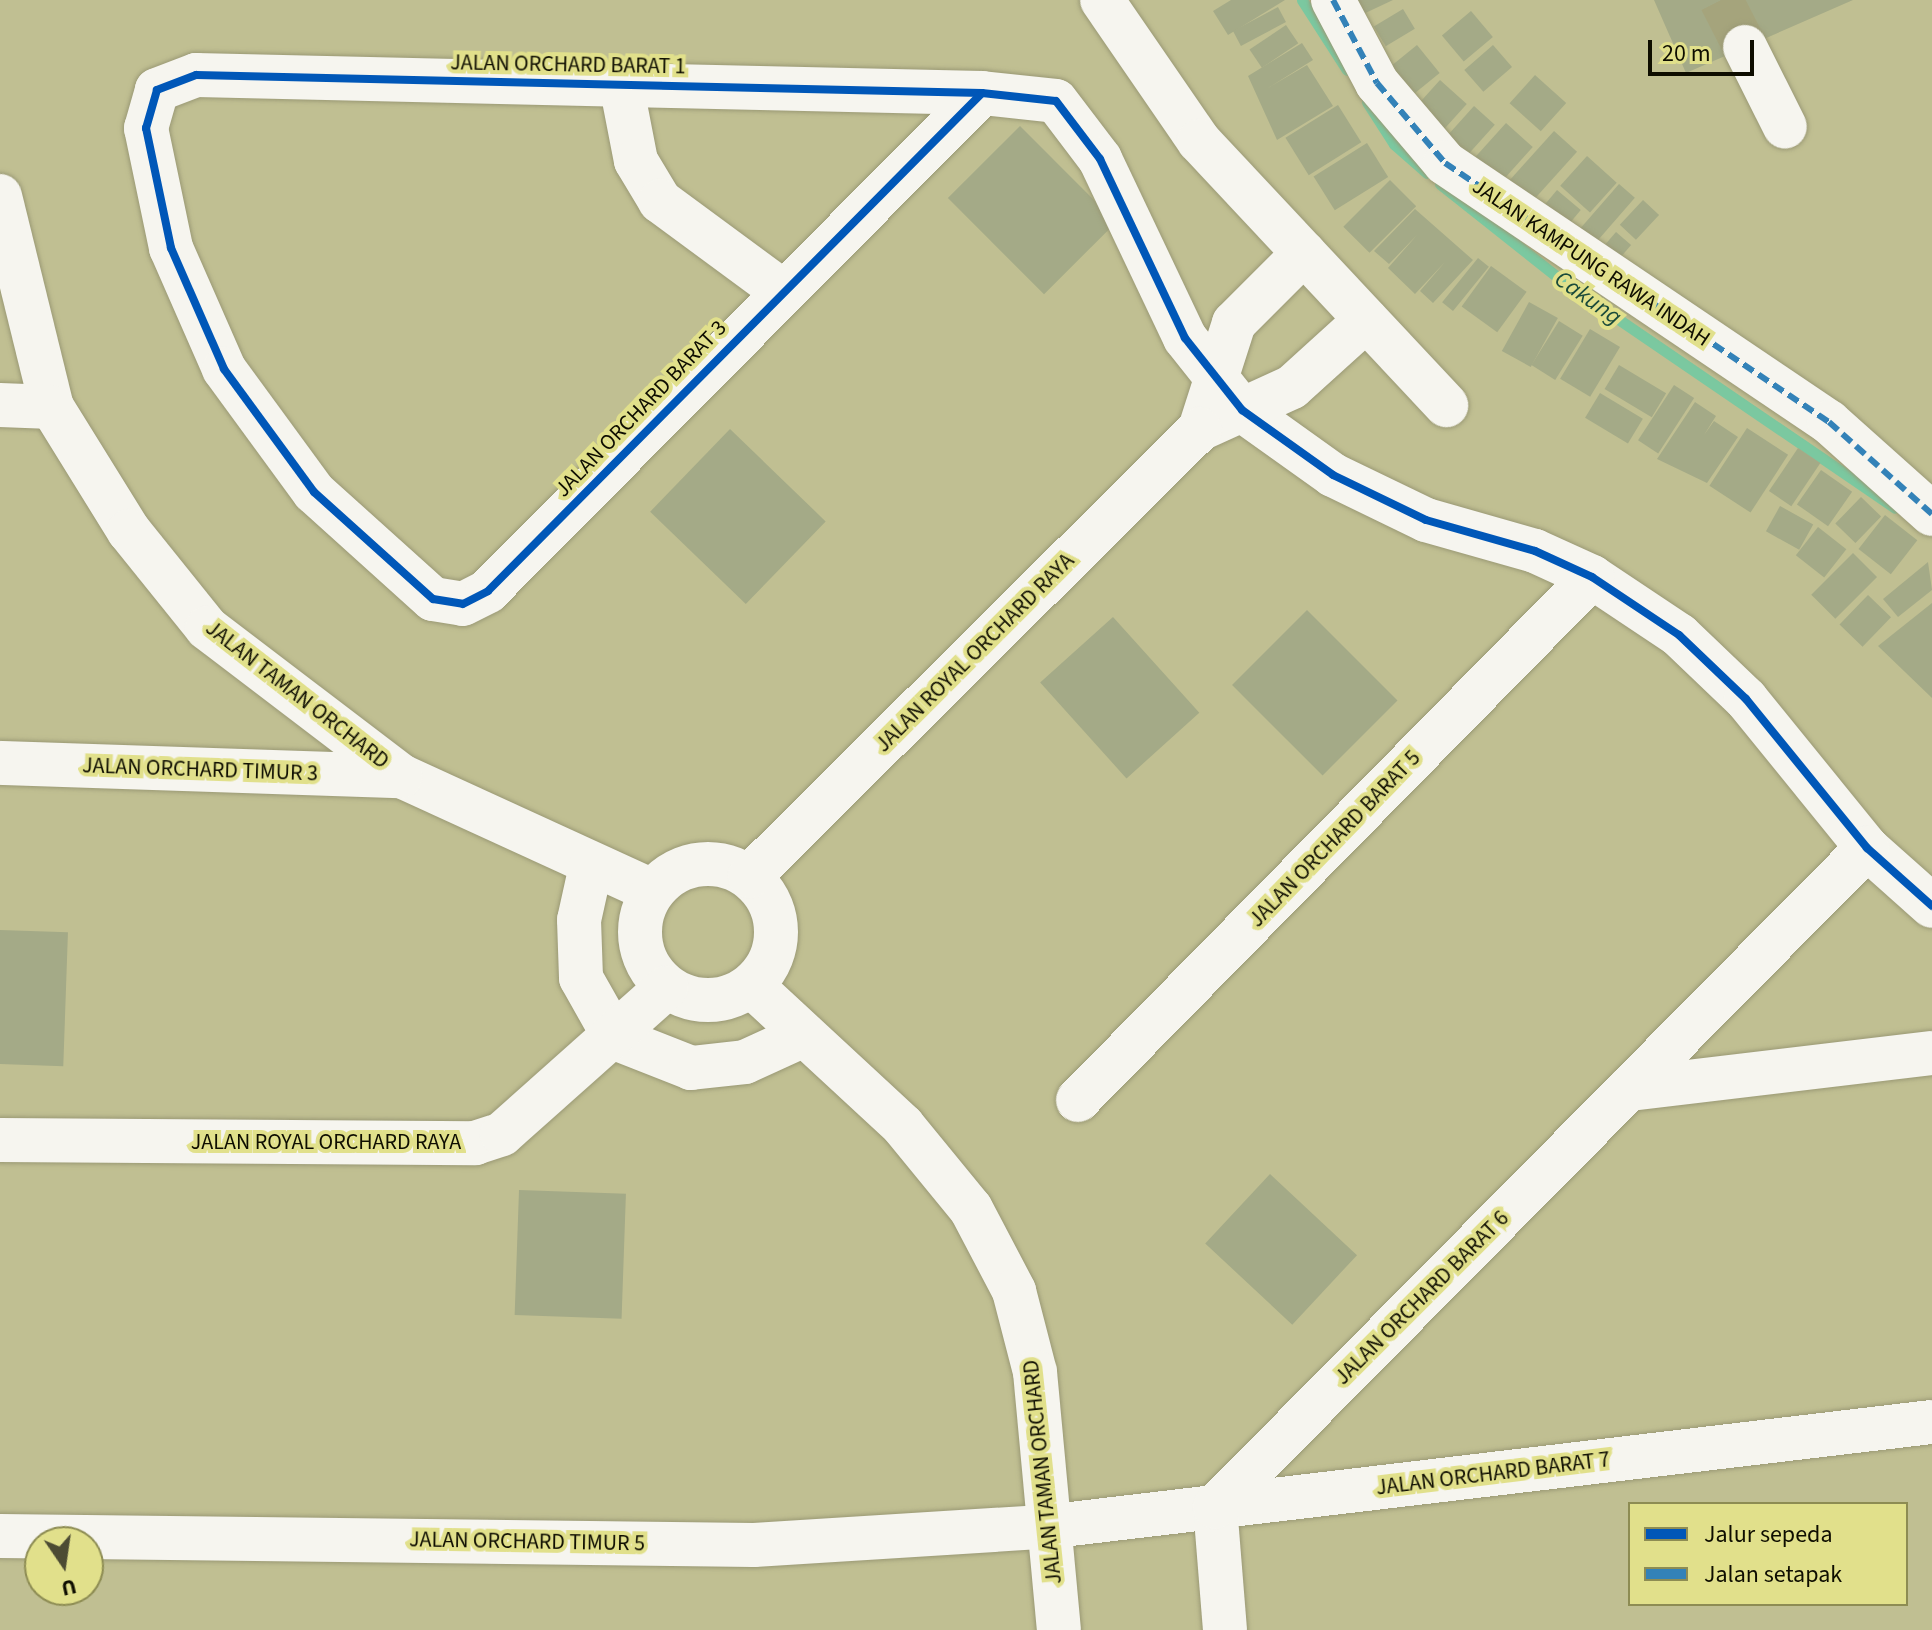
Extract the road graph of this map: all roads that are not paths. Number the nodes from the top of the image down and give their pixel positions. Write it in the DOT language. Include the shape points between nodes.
graph roads {
  1 [pos="1102,0"];
  2 [pos="1333,0"];
  3 [pos="1745,47"];
  4 [pos="621,84"];
  5 [pos="157,90"];
  6 [pos="982,93"];
  7 [pos="1785,127"];
  8 [pos="0,196"];
  9 [pos="1304,253"];
  10 [pos="782,291"];
  11 [pos="1366,320"];
  12 [pos="1213,375"];
  13 [pos="0,405"];
  14 [pos="1446,405"];
  15 [pos="52,407"];
  16 [pos="1242,410"];
  17 [pos="1200,429"];
  18 [pos="1932,514"];
  19 [pos="1592,577"];
  20 [pos="0,763"];
  21 [pos="401,776"];
  22 [pos="1867,848"];
  23 [pos="591,866"];
  24 [pos="750,876"];
  25 [pos="652,891"];
  26 [pos="1932,906"];
  27 [pos="752,986"];
  28 [pos="666,988"];
  29 [pos="804,1035"];
  30 [pos="615,1038"];
  31 [pos="1932,1053"];
  32 [pos="1629,1089"];
  33 [pos="1078,1100"];
  34 [pos="0,1140"];
  35 [pos="1932,1422"];
  36 [pos="1199,1509"];
  37 [pos="1068,1524"];
  38 [pos="0,1536"];
  39 [pos="1059,1630"];
  40 [pos="1225,1630"];
  1 -- 9 [label="street" via="1199,141"];
  2 -- 18 [label="street, JALAN KAMPUNG RAWA INDAH" via="1377,83 1445,163 1829,422"];
  3 -- 7 [label="street"];
  4 -- 5 [label="street, JALAN ORCHARD BARAT 1" via="196,75"];
  4 -- 6 [label="street, JALAN ORCHARD BARAT 1"];
  4 -- 10 [label="street" via="636,161 660,201"];
  5 -- 10 [label="street, JALAN ORCHARD BARAT 3" via="146,128 171,248 224,369 314,492 433,599 463,604 488,591"];
  6 -- 10 [label="street, JALAN ORCHARD BARAT 3"];
  6 -- 12 [label="street" via="1030,94 1056,101 1069,114 1100,159 1185,338"];
  8 -- 15 [label="street, JALAN TAMAN ORCHARD"];
  9 -- 11 [label="street"];
  9 -- 12 [label="street" via="1234,323"];
  11 -- 14 [label="street"];
  11 -- 16 [label="street, JALAN ROYAL ORCHARD RAYA" via="1292,387"];
  12 -- 16 [label="street"];
  12 -- 17 [label="street"];
  13 -- 15 [label="street"];
  15 -- 21 [label="street, JALAN TAMAN ORCHARD" via="129,531 207,628"];
  16 -- 17 [label="street, JALAN ROYAL ORCHARD RAYA"];
  16 -- 19 [label="street" via="1333,475 1412,514"];
  17 -- 24 [label="street, JALAN ROYAL ORCHARD RAYA"];
  19 -- 22 [label="street" via="1679,635 1746,699"];
  19 -- 33 [label="street, JALAN ORCHARD BARAT 5"];
  20 -- 21 [label="street, JALAN ORCHARD TIMUR 3"];
  21 -- 23 [label="street, JALAN TAMAN ORCHARD"];
  22 -- 26 [label="street"];
  22 -- 32 [label="street, JALAN ORCHARD BARAT 6"];
  23 -- 25 [label="street, JALAN TAMAN ORCHARD"];
  23 -- 30 [label="street" via="579,920 581,978"];
  24 -- 25 [label="street" via="704,865 681,868"];
  24 -- 27 [label="street" via="775,910 775,951"];
  25 -- 28 [label="street" via="639,924 644,960"];
  27 -- 28 [label="street" via="725,999 694,1000"];
  27 -- 29 [label="street, JALAN TAMAN ORCHARD"];
  28 -- 30 [label="street, JALAN ROYAL ORCHARD RAYA"];
  29 -- 30 [label="street" via="745,1062 691,1068"];
  29 -- 37 [label="street, JALAN TAMAN ORCHARD" via="923,1150 971,1209 1014,1291"];
  30 -- 34 [label="street, JALAN ROYAL ORCHARD RAYA" via="502,1134 475,1143"];
  31 -- 32 [label="street"];
  32 -- 36 [label="street, JALAN ORCHARD BARAT 6"];
  35 -- 36 [label="street, JALAN ORCHARD BARAT 7"];
  36 -- 37 [label="street, JALAN ORCHARD BARAT 7"];
  36 -- 40 [label="street"];
  37 -- 38 [label="street, JALAN ORCHARD TIMUR 5" via="754,1545"];
  37 -- 39 [label="street, JALAN TAMAN ORCHARD"];
}
